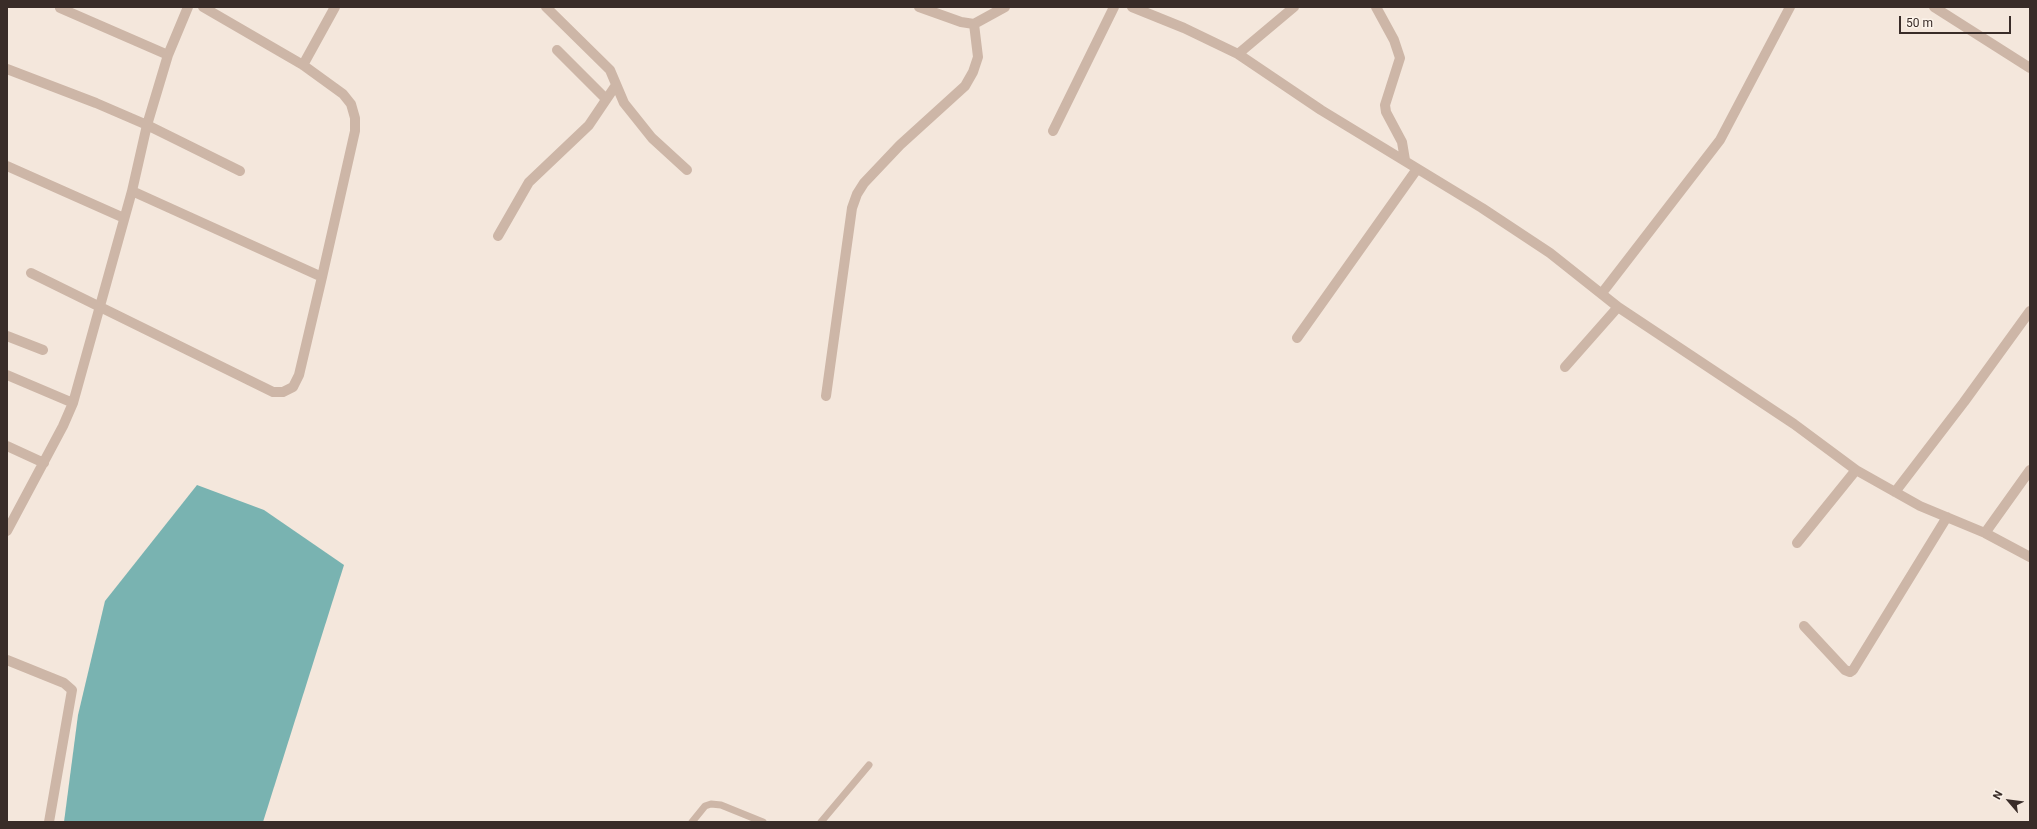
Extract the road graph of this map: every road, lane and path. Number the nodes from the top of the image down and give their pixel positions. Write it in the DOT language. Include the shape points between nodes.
graph roads {
  1 [pos="188,7"];
  2 [pos="202,7"];
  3 [pos="335,7"];
  4 [pos="546,7"];
  5 [pos="919,7"];
  6 [pos="1004,7"];
  7 [pos="1114,7"];
  8 [pos="1132,7"];
  9 [pos="1294,7"];
  10 [pos="1376,7"];
  11 [pos="1790,7"];
  12 [pos="1934,7"];
  13 [pos="60,8"];
  14 [pos="974,24"];
  15 [pos="557,50"];
  16 [pos="1238,54"];
  17 [pos="168,55"];
  18 [pos="303,66"];
  19 [pos="2030,68"];
  20 [pos="7,69"];
  21 [pos="616,84"];
  22 [pos="606,99"];
  23 [pos="147,125"];
  24 [pos="1053,131"];
  25 [pos="1405,160"];
  26 [pos="7,166"];
  27 [pos="1418,168"];
  28 [pos="687,170"];
  29 [pos="240,171"];
  30 [pos="132,191"];
  31 [pos="124,218"];
  32 [pos="498,236"];
  33 [pos="30,273"];
  34 [pos="322,277"];
  35 [pos="1602,293"];
  36 [pos="100,307"];
  37 [pos="1618,307"];
  38 [pos="2029,313"];
  39 [pos="7,336"];
  40 [pos="1297,338"];
  41 [pos="44,350"];
  42 [pos="1565,367"];
  43 [pos="7,375"];
  44 [pos="826,396"];
  45 [pos="73,403"];
  46 [pos="7,446"];
  47 [pos="44,463"];
  48 [pos="1856,470"];
  49 [pos="2030,470"];
  50 [pos="1895,492"];
  51 [pos="1947,517"];
  52 [pos="7,531"];
  53 [pos="1985,533"];
  54 [pos="1797,543"];
  55 [pos="2030,557"];
  56 [pos="1804,626"];
  57 [pos="7,660"];
  58 [pos="869,765"];
  59 [pos="49,822"];
  60 [pos="692,822"];
  61 [pos="763,822"];
  62 [pos="821,822"];
  1 -- 17 [label="street"];
  2 -- 18 [label="street"];
  3 -- 18 [label="street"];
  4 -- 21 [label="street" via="610,70"];
  5 -- 14 [label="street"];
  6 -- 14 [label="street"];
  7 -- 24 [label="street"];
  8 -- 16 [label="street"];
  9 -- 16 [label="street"];
  10 -- 25 [label="street" via="1394,40 1400,58 1385,104 1386,112 1402,142"];
  11 -- 35 [label="street" via="1720,140"];
  12 -- 19 [label="street"];
  13 -- 17 [label="street"];
  14 -- 44 [label="street" via="978,57 965,86 900,145 856,194"];
  15 -- 22 [label="street"];
  16 -- 25 [label="street" via="1321,110"];
  17 -- 23 [label="street"];
  18 -- 34 [label="street" via="343,94 351,104 355,118 355,131"];
  20 -- 23 [label="street"];
  21 -- 22 [label="street"];
  21 -- 28 [label="street" via="624,103 652,138"];
  22 -- 32 [label="street" via="583,131 529,182"];
  23 -- 29 [label="street"];
  23 -- 30 [label="street"];
  25 -- 27 [label="street"];
  26 -- 31 [label="street"];
  27 -- 35 [label="street" via="1550,253"];
  27 -- 40 [label="street"];
  30 -- 31 [label="street"];
  30 -- 34 [label="street"];
  31 -- 36 [label="street"];
  33 -- 36 [label="street"];
  34 -- 36 [label="street" via="299,376 293,387 283,392 273,392"];
  35 -- 37 [label="street"];
  36 -- 45 [label="street"];
  37 -- 42 [label="street"];
  37 -- 48 [label="street" via="1794,424"];
  38 -- 50 [label="street"];
  39 -- 41 [label="street"];
  43 -- 45 [label="street"];
  45 -- 47 [label="street"];
  46 -- 47 [label="street"];
  47 -- 52 [label="street"];
  48 -- 50 [label="street"];
  48 -- 54 [label="street"];
  49 -- 53 [label="street"];
  50 -- 51 [label="street"];
  51 -- 53 [label="street"];
  51 -- 56 [label="street" via="1853,670 1844,670"];
  53 -- 55 [label="street"];
  57 -- 59 [label="street" via="64,683 72,690"];
  58 -- 62 [label="lane"];
  60 -- 61 [label="lane" via="705,806 712,804 721,805"];
}
